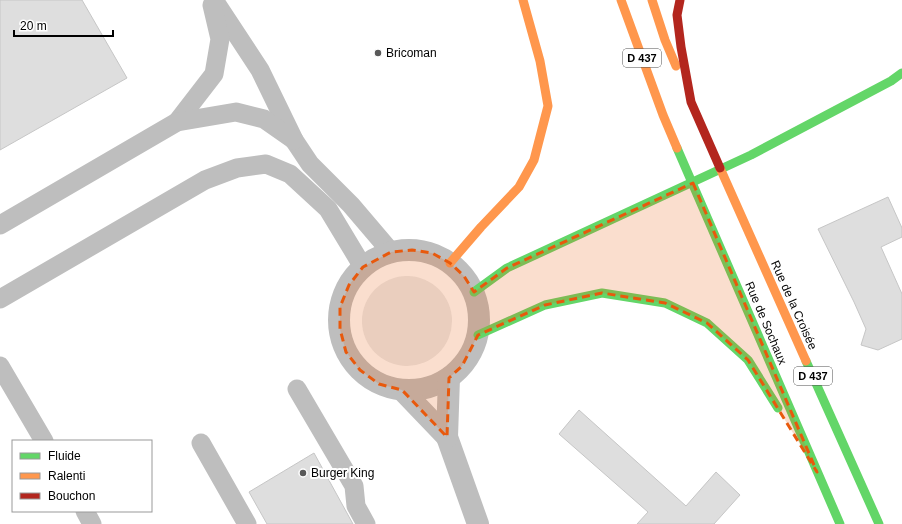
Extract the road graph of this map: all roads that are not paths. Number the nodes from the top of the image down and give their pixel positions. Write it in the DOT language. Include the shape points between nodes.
graph roads {
  1 [pos="210,0"];
  2 [pos="214,0"];
  3 [pos="523,0"];
  4 [pos="621,0"];
  5 [pos="652,0"];
  6 [pos="680,0"];
  7 [pos="902,73"];
  8 [pos="691,102"];
  9 [pos="178,122"];
  10 [pos="294,140"];
  11 [pos="0,225"];
  12 [pos="391,252"];
  13 [pos="450,263"];
  14 [pos="363,267"];
  15 [pos="474,292"];
  16 [pos="0,299"];
  17 [pos="478,335"];
  18 [pos="0,366"];
  19 [pos="449,378"];
  20 [pos="298,389"];
  21 [pos="402,390"];
  22 [pos="447,437"];
  23 [pos="43,440"];
  24 [pos="200,443"];
  25 [pos="817,472"];
  26 [pos="86,512"];
  27 [pos="92,524"];
  28 [pos="247,524"];
  29 [pos="366,524"];
  30 [pos="478,524"];
  31 [pos="840,524"];
  32 [pos="878,524"];
  1 -- 9 [label="lane" via="220,39 214,74"];
  2 -- 10 [label="lane" via="260,70"];
  3 -- 13 [label="main road" via="540,61 548,106 534,160 519,187"];
  4 -- 25 [label="main road, Rue de Sochaux / D 437" via="663,115"];
  5 -- 8 [label="main road, D 437" via="665,40"];
  6 -- 8 [label="main road" via="677,15"];
  7 -- 15 [label="main road" via="752,155 507,268"];
  8 -- 32 [label="main road, Rue de la Croisée / D 437"];
  9 -- 10 [label="lane" via="236,112 264,120"];
  9 -- 11 [label="lane"];
  10 -- 12 [label="lane" via="310,164 351,205"];
  12 -- 13 [label="street" via="412,250 432,254"];
  12 -- 14 [label="street"];
  13 -- 15 [label="street" via="464,276"];
  14 -- 16 [label="lane" via="328,209 290,174 266,164 237,168 206,180"];
  14 -- 21 [label="street" via="349,285 340,306 340,330 346,352 360,370 379,384"];
  15 -- 17 [label="street" via="479,313"];
  17 -- 19 [label="street" via="472,351 462,366"];
  17 -- 25 [label="main road" via="544,305 602,293 665,302 707,323 748,360"];
  18 -- 23 [label="lane"];
  19 -- 21 [label="street" via="435,386 419,390"];
  19 -- 22 [label="street"];
  20 -- 29 [label="lane" via="354,486 356,506"];
  21 -- 22 [label="street"];
  22 -- 30 [label="street"];
  24 -- 28 [label="lane"];
  25 -- 31 [label="main road, Rue de Sochaux / D 437"];
  26 -- 27 [label="lane"];
}
